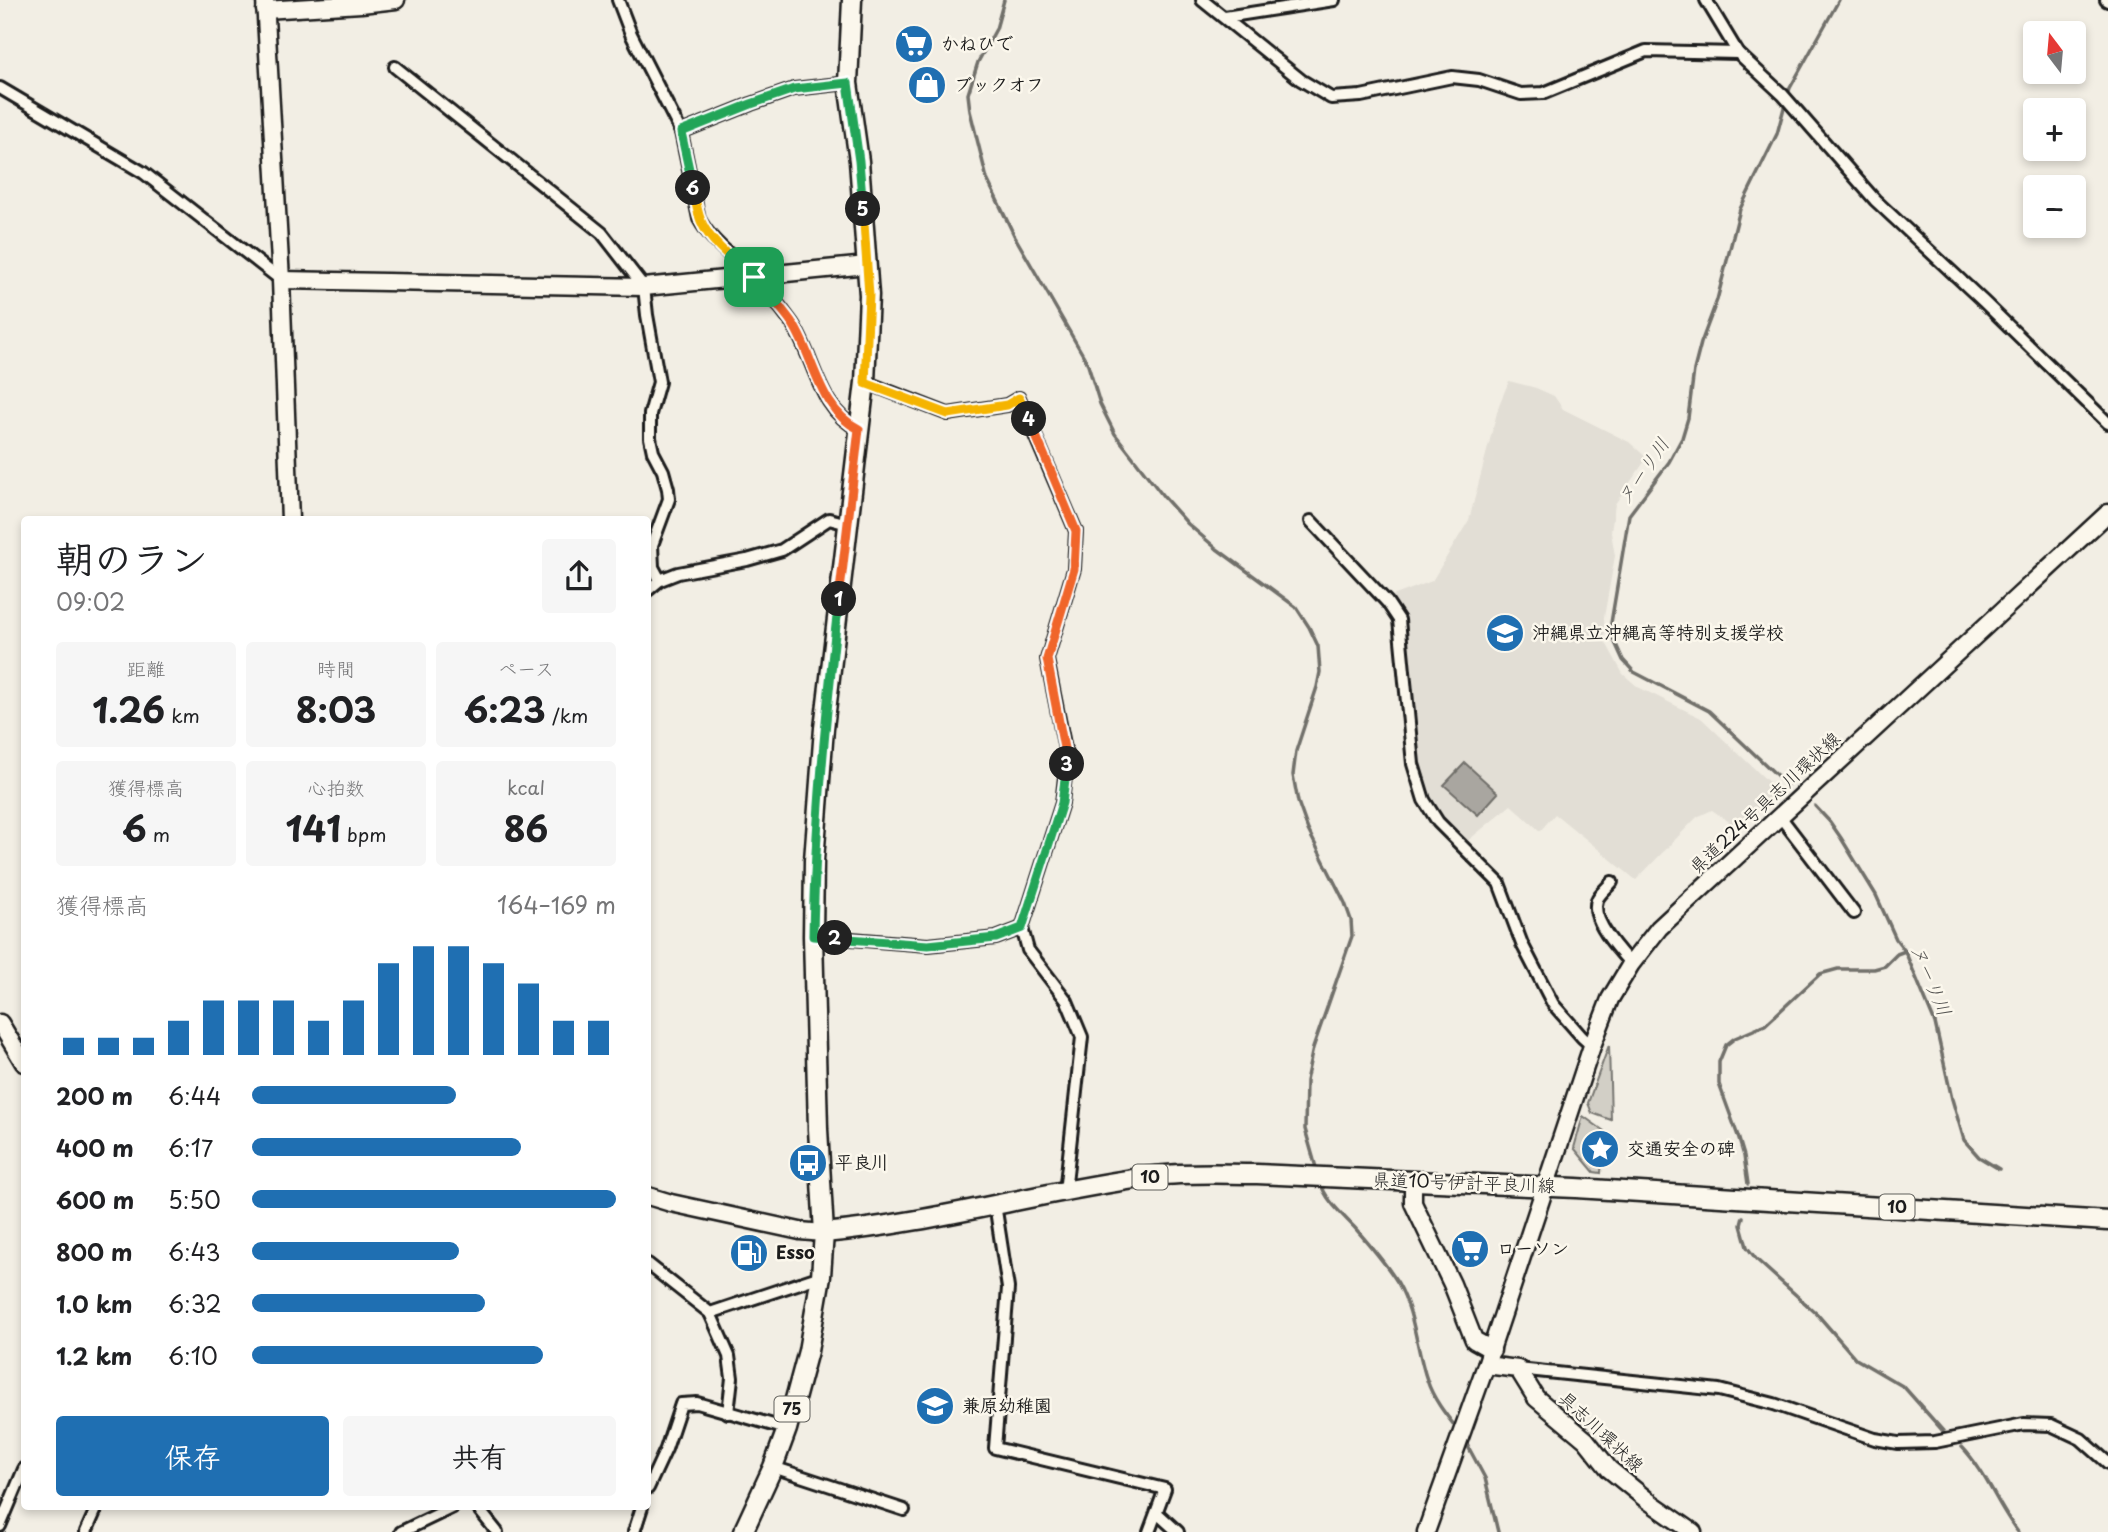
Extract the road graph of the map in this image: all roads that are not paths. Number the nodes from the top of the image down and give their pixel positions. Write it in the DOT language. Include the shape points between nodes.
graph roads {
  1 [pos="396,0"];
  2 [pos="618,0"];
  3 [pos="852,0"];
  4 [pos="1202,0"];
  5 [pos="1334,0"];
  6 [pos="1706,0"];
  7 [pos="360,2"];
  8 [pos="265,5"];
  9 [pos="1225,17"];
  10 [pos="1738,53"];
  11 [pos="395,67"];
  12 [pos="848,83"];
  13 [pos="0,88"];
  14 [pos="681,132"];
  15 [pos="867,265"];
  16 [pos="754,277"];
  17 [pos="281,279"];
  18 [pos="644,287"];
  19 [pos="865,383"];
  20 [pos="2108,424"];
  21 [pos="859,429"];
  22 [pos="2108,513"];
  23 [pos="290,516"];
  24 [pos="1311,522"];
  25 [pos="848,524"];
  26 [pos="660,580"];
  27 [pos="651,588"];
  28 [pos="1779,815"];
  29 [pos="1612,882"];
  30 [pos="1854,913"];
  31 [pos="1022,928"];
  32 [pos="813,936"];
  33 [pos="1631,964"];
  34 [pos="0,1023"];
  35 [pos="1592,1046"];
  36 [pos="21,1058"];
  37 [pos="1413,1181"];
  38 [pos="1546,1187"];
  39 [pos="1065,1192"];
  40 [pos="651,1197"];
  41 [pos="995,1204"];
  42 [pos="2108,1221"];
  43 [pos="824,1233"];
  44 [pos="651,1266"];
  45 [pos="821,1276"];
  46 [pos="710,1313"];
  47 [pos="1489,1358"];
  48 [pos="1518,1369"];
  49 [pos="728,1413"];
  50 [pos="787,1429"];
  51 [pos="2108,1463"];
  52 [pos="773,1467"];
  53 [pos="21,1475"];
  54 [pos="651,1482"];
  55 [pos="96,1510"];
  56 [pos="447,1510"];
  57 [pos="479,1510"];
  58 [pos="641,1510"];
  59 [pos="904,1510"];
  60 [pos="1157,1513"];
  61 [pos="0,1526"];
  62 [pos="86,1532"];
  63 [pos="401,1532"];
  64 [pos="497,1532"];
  65 [pos="634,1532"];
  66 [pos="743,1532"];
  67 [pos="1149,1532"];
  68 [pos="1178,1532"];
  69 [pos="1426,1532"];
  70 [pos="1693,1532"];
  1 -- 7 [label="main road"];
  2 -- 14 [label="street"];
  3 -- 12 [label="main road, 75"];
  4 -- 9 [label="street"];
  5 -- 9 [label="street"];
  6 -- 10 [label="street"];
  7 -- 8 [label="main road"];
  8 -- 17 [label="main road"];
  9 -- 10 [label="street" via="1301,80 1331,98 1452,77 1479,80 1521,94 1544,93 1646,51"];
  10 -- 20 [label="street" via="1783,95 1875,200"];
  11 -- 18 [label="street" via="602,233"];
  12 -- 14 [label="street" via="794,89"];
  12 -- 15 [label="main road, 75"];
  13 -- 17 [label="street" via="144,173"];
  14 -- 16 [label="street" via="699,219 710,237"];
  15 -- 16 [label="main road"];
  15 -- 19 [label="main road, 75"];
  16 -- 18 [label="main road"];
  16 -- 21 [label="street" via="793,324 832,409"];
  17 -- 18 [label="main road"];
  17 -- 23 [label="main road"];
  18 -- 26 [label="street" via="659,382 650,414 650,438 669,499 652,545 653,567"];
  19 -- 21 [label="main road, 75"];
  19 -- 31 [label="street" via="948,414 1007,405 1019,398 1076,531 1074,569 1047,659 1067,759 1062,803"];
  21 -- 25 [label="main road, 75"];
  22 -- 28 [label="main road, 県道224号具志川環状線"];
  24 -- 35 [label="street" via="1399,620 1413,764 1424,800 1438,822 1499,883 1522,944 1553,1004"];
  25 -- 26 [label="street" via="829,519 782,550"];
  25 -- 32 [label="main road, 75" via="824,728"];
  26 -- 27 [label="street"];
  28 -- 30 [label="street"];
  28 -- 33 [label="main road, 県道224号具志川環状線" via="1659,928"];
  29 -- 33 [label="street" via="1597,900 1597,911 1607,936"];
  31 -- 32 [label="street" via="996,938 928,945"];
  31 -- 39 [label="street" via="1028,950 1067,1001 1082,1037"];
  32 -- 43 [label="main road, 75"];
  33 -- 35 [label="main road, 県道224号具志川環状線" via="1610,999"];
  34 -- 36 [label="main road"];
  35 -- 38 [label="main road, 県道224号具志川環状線"];
  37 -- 38 [label="main road, 県道10号伊計平良川線 / 10"];
  37 -- 39 [label="main road, 県道10号伊計平良川線 / 10" via="1209,1174 1156,1176"];
  37 -- 47 [label="main road" via="1413,1203 1474,1340"];
  38 -- 42 [label="main road, 県道10号伊計平良川線 / 10"];
  38 -- 47 [label="main road"];
  39 -- 41 [label="main road, 県道10号伊計平良川線 / 10"];
  40 -- 43 [label="main road"];
  41 -- 43 [label="main road, 県道10号伊計平良川線 / 10"];
  41 -- 60 [label="street" via="1008,1288 995,1448 1165,1489"];
  43 -- 45 [label="main road, 75"];
  44 -- 46 [label="street"];
  45 -- 46 [label="street"];
  45 -- 50 [label="main road, 75" via="808,1351"];
  46 -- 49 [label="street" via="729,1356"];
  47 -- 48 [label="main road"];
  47 -- 69 [label="main road"];
  48 -- 51 [label="street" via="1719,1390 1898,1443 1935,1443 2024,1424 2051,1425 2081,1439"];
  48 -- 70 [label="main road, 具志川環状線" via="1536,1398 1586,1440 1609,1469"];
  49 -- 50 [label="street"];
  49 -- 54 [label="street" via="681,1404"];
  50 -- 52 [label="main road, 75"];
  52 -- 59 [label="street"];
  52 -- 66 [label="main road, 75"];
  53 -- 61 [label="street"];
  55 -- 62 [label="street"];
  56 -- 63 [label="street"];
  57 -- 64 [label="street"];
  58 -- 65 [label="street"];
  60 -- 67 [label="street"];
  60 -- 68 [label="street"];
}
